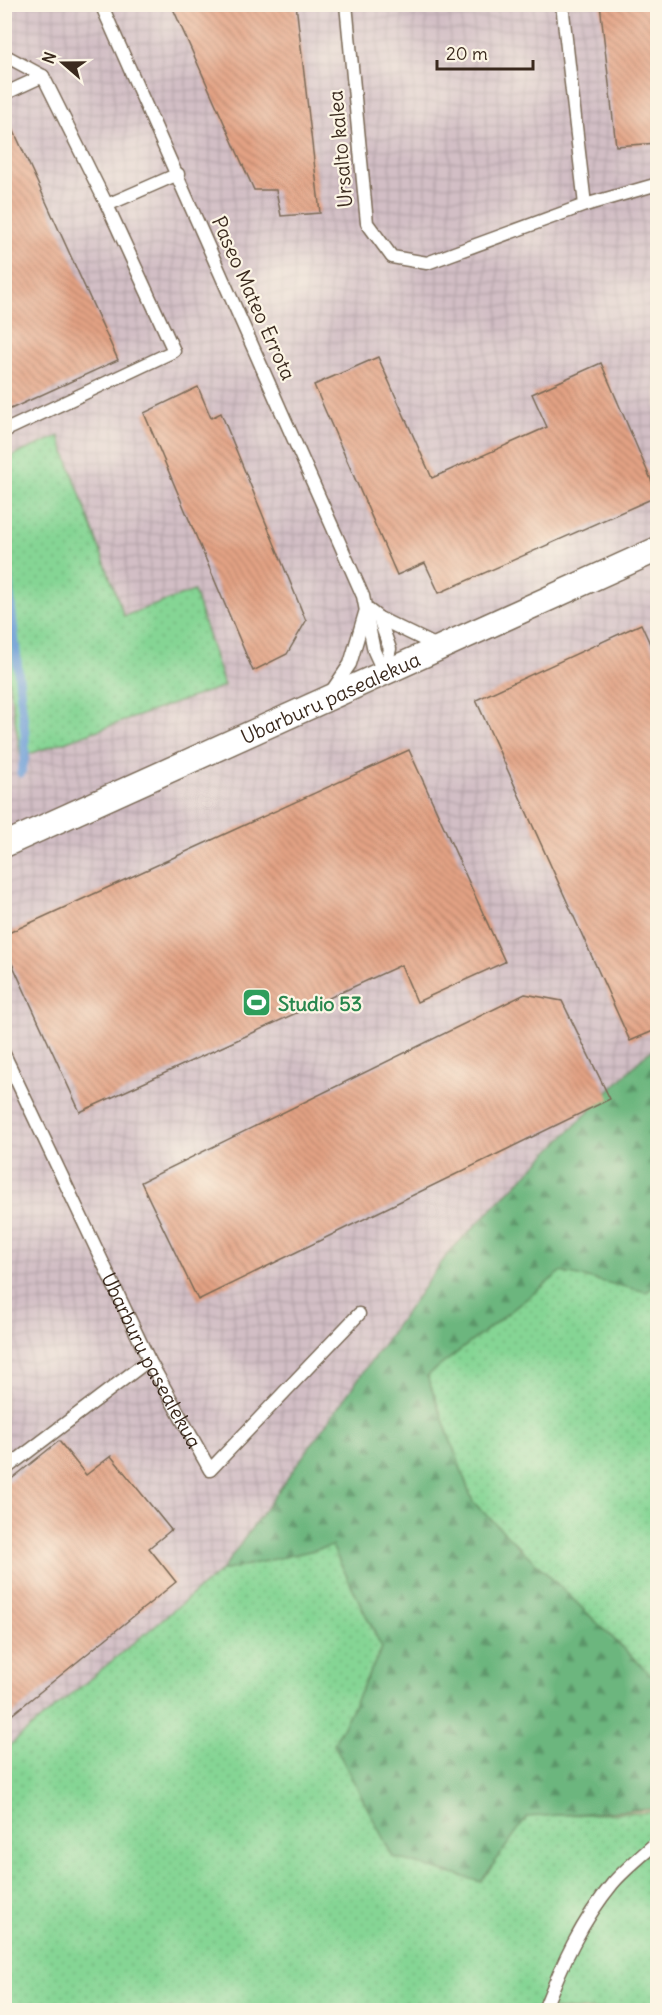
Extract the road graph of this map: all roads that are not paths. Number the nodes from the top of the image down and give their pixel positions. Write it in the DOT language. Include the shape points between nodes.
graph roads {
  1 [pos="101,4"];
  2 [pos="346,4"];
  3 [pos="562,4"];
  4 [pos="4,55"];
  5 [pos="44,76"];
  6 [pos="4,94"];
  7 [pos="178,174"];
  8 [pos="657,184"];
  9 [pos="107,205"];
  10 [pos="585,205"];
  11 [pos="4,431"];
  12 [pos="657,549"];
  13 [pos="366,609"];
  14 [pos="379,618"];
  15 [pos="441,647"];
  16 [pos="384,673"];
  17 [pos="326,699"];
  18 [pos="4,845"];
  19 [pos="4,1054"];
  20 [pos="359,1314"];
  21 [pos="149,1360"];
  22 [pos="4,1470"];
  23 [pos="657,1841"];
  24 [pos="544,2010"];
  1 -- 7 [label="lane, Paseo Mateo Errota"];
  2 -- 10 [label="lane, Ursalto kalea" via="367,224 392,257 427,263"];
  3 -- 10 [label="lane"];
  4 -- 5 [label="lane"];
  5 -- 6 [label="lane"];
  5 -- 9 [label="lane"];
  7 -- 9 [label="lane"];
  7 -- 13 [label="lane, Paseo Mateo Errota"];
  8 -- 10 [label="lane, Ursalto kalea"];
  9 -- 11 [label="lane" via="174,351"];
  12 -- 15 [label="street, Ubarburu pasealekua"];
  13 -- 14 [label="lane"];
  13 -- 16 [label="lane, Paseo Mateo Errota" via="374,651"];
  13 -- 17 [label="lane" via="350,664"];
  14 -- 15 [label="lane"];
  14 -- 16 [label="lane" via="390,649"];
  15 -- 16 [label="street, Ubarburu pasealekua"];
  16 -- 17 [label="street, Ubarburu pasealekua"];
  17 -- 18 [label="street, Ubarburu pasealekua"];
  19 -- 21 [label="lane, Ubarburu pasealekua"];
  20 -- 21 [label="lane, Ubarburu pasealekua" via="210,1470"];
  21 -- 22 [label="lane"];
  23 -- 24 [label="lane" via="614,1882 581,1927"];
}
